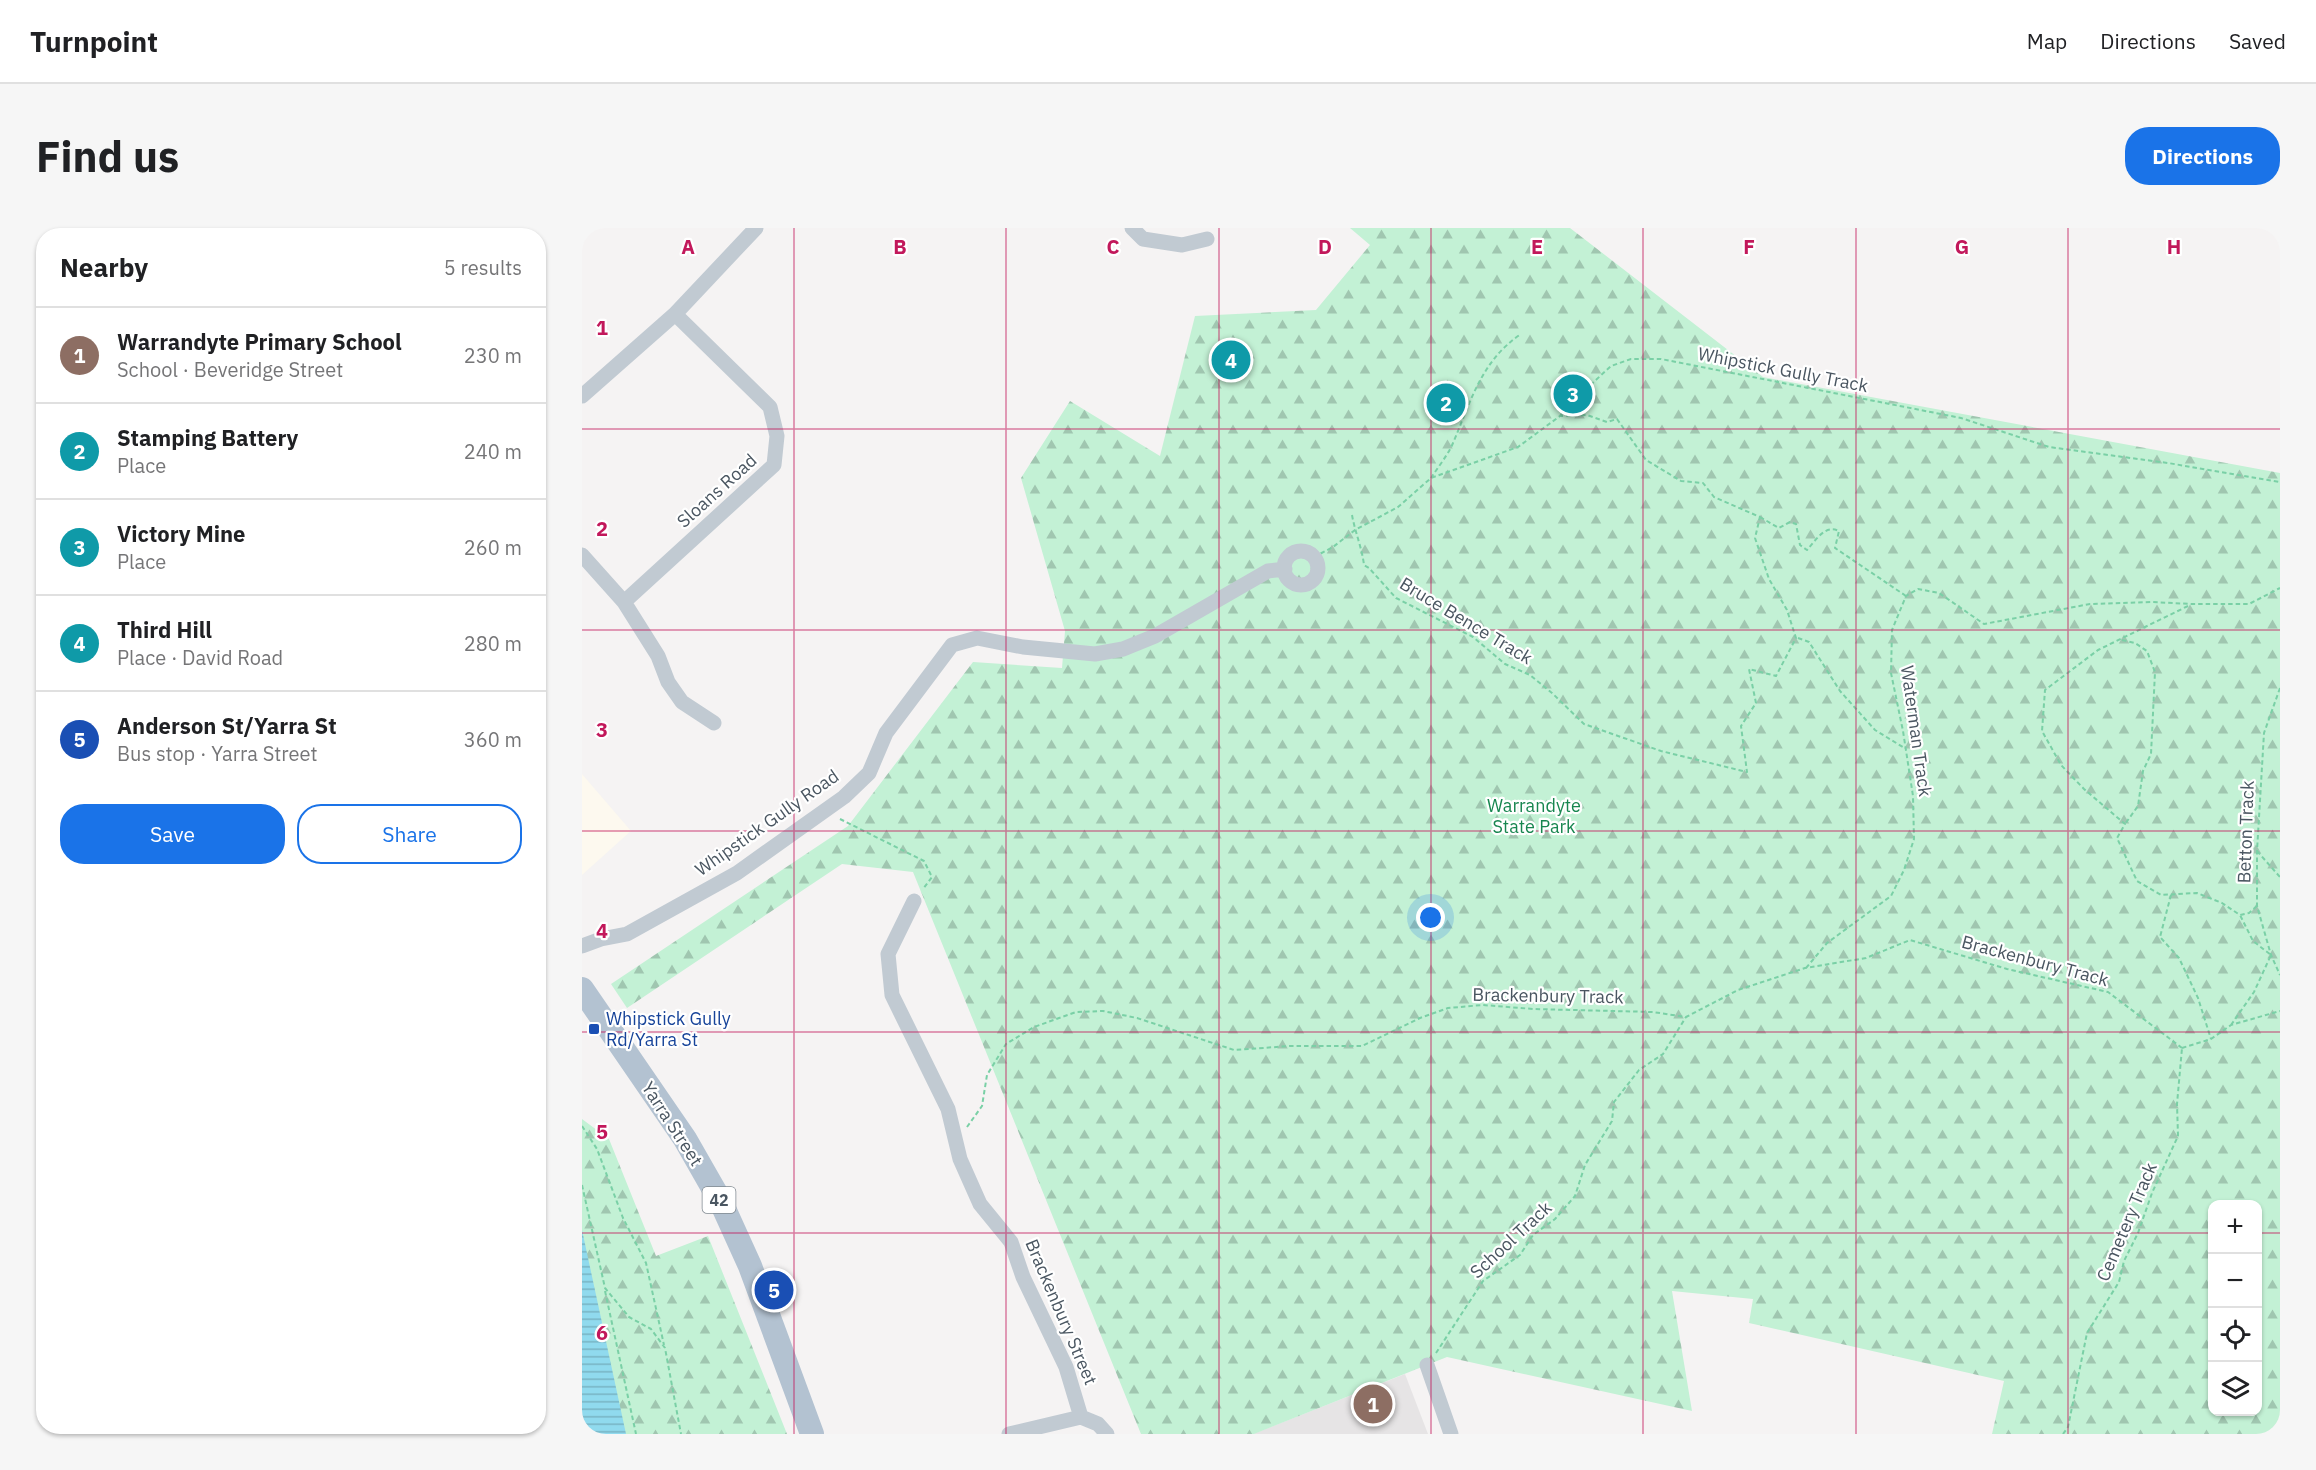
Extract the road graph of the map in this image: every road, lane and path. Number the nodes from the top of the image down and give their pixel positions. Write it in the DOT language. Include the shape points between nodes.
graph roads {
  1 [pos="756,228"];
  2 [pos="1132,228"];
  3 [pos="1207,239"];
  4 [pos="675,314"];
  5 [pos="1521,334"];
  6 [pos="582,396"];
  7 [pos="1560,416"];
  8 [pos="1431,478"];
  9 [pos="2280,482"];
  10 [pos="1352,515"];
  11 [pos="1760,517"];
  12 [pos="1355,530"];
  13 [pos="582,555"];
  14 [pos="1314,557"];
  15 [pos="1285,569"];
  16 [pos="2280,588"];
  17 [pos="1906,596"];
  18 [pos="624,602"];
  19 [pos="2191,604"];
  20 [pos="1796,638"];
  21 [pos="2121,639"];
  22 [pos="2280,688"];
  23 [pos="714,723"];
  24 [pos="1906,750"];
  25 [pos="824,811"];
  26 [pos="2124,824"];
  27 [pos="2257,851"];
  28 [pos="2280,877"];
  29 [pos="2171,895"];
  30 [pos="914,901"];
  31 [pos="2257,906"];
  32 [pos="2240,915"];
  33 [pos="582,946"];
  34 [pos="2271,955"];
  35 [pos="1805,968"];
  36 [pos="2280,975"];
  37 [pos="582,989"];
  38 [pos="2280,1011"];
  39 [pos="1686,1017"];
  40 [pos="2231,1025"];
  41 [pos="2211,1039"];
  42 [pos="2182,1048"];
  43 [pos="582,1126"];
  44 [pos="956,1142"];
  45 [pos="582,1185"];
  46 [pos="605,1288"];
  47 [pos="665,1348"];
  48 [pos="1426,1365"];
  49 [pos="1081,1417"];
  50 [pos="636,1434"];
  51 [pos="681,1434"];
  52 [pos="812,1434"];
  53 [pos="1009,1434"];
  54 [pos="1107,1434"];
  55 [pos="1451,1434"];
  56 [pos="2063,1434"];
  1 -- 4 [label="street"];
  2 -- 3 [label="street" via="1143,239 1182,245"];
  4 -- 6 [label="street"];
  4 -- 18 [label="street, Sloans Road" via="770,407 777,436 774,465"];
  5 -- 8 [label="path" via="1491,361 1453,444"];
  7 -- 8 [label="path, Whipstick Gully Track" via="1518,447"];
  7 -- 9 [label="path, Whipstick Gully Track" via="1611,366 1631,359 1661,359 1961,418 2049,447"];
  7 -- 11 [label="path" via="1587,415 1607,422 1617,419 1646,460 1681,481 1703,483 1714,497"];
  8 -- 12 [label="path, Whipstick Gully Track" via="1398,507"];
  10 -- 12 [label="path, Bruce Bence Track"];
  11 -- 17 [label="path" via="1779,528 1790,522 1796,524 1800,545 1807,550 1826,530 1839,531 1835,548"];
  11 -- 20 [label="path" via="1755,538"];
  12 -- 14 [label="path, Whipstick Gully Track"];
  12 -- 20 [label="path, Bruce Bence Track" via="1364,565 1396,598 1473,637 1505,664 1530,675 1584,724 1660,751 1747,772 1741,726 1756,703 1749,669 1776,676"];
  13 -- 18 [label="street"];
  14 -- 15 [label="street, Whipstick Gully Road" via="1306,552 1295,553"];
  14 -- 15 [label="street" via="1317,574 1305,585 1293,583"];
  15 -- 25 [label="street, Whipstick Gully Road" via="1268,571 1155,636 1123,649 1095,654 978,638 952,645 886,733 869,773"];
  16 -- 19 [label="path" via="2249,604"];
  17 -- 19 [label="path" via="1918,589 1940,593 1984,624 2090,604"];
  17 -- 24 [label="path, Waterman Track" via="1892,630 1891,673"];
  18 -- 23 [label="street" via="682,702"];
  19 -- 21 [label="path"];
  20 -- 24 [label="path" via="1809,642 1840,691 1875,730"];
  21 -- 26 [label="path" via="2147,651 2156,672 2151,753 2143,771 2138,806"];
  21 -- 26 [label="path" via="2098,650 2044,690 2042,731 2061,765"];
  22 -- 27 [label="path, Betton Track" via="2264,734"];
  24 -- 35 [label="path, Waterman Track" via="1914,839 1904,870 1891,896 1827,943"];
  25 -- 30 [label="path" via="924,861 932,877"];
  25 -- 33 [label="street, Whipstick Gully Road" via="737,873 627,934"];
  26 -- 29 [label="path" via="2117,838 2137,881 2161,895"];
  27 -- 28 [label="path"];
  27 -- 31 [label="path, Betton Track"];
  29 -- 32 [label="path" via="2198,893"];
  29 -- 41 [label="path" via="2160,937 2179,958"];
  30 -- 44 [label="street, Brackenbury Street" via="888,954 892,995 948,1108"];
  31 -- 32 [label="path"];
  31 -- 34 [label="path, Betton Track"];
  32 -- 34 [label="path" via="2253,941"];
  34 -- 36 [label="path, Betton Track"];
  34 -- 40 [label="path" via="2254,992"];
  35 -- 39 [label="path, Brackenbury Track" via="1738,990"];
  35 -- 42 [label="path, Brackenbury Track" via="1866,958 1911,940 2007,969 2108,992"];
  37 -- 52 [label="main road, Yarra Street / 42" via="685,1139 721,1202 750,1266"];
  38 -- 40 [label="path"];
  39 -- 44 [label="path, Brackenbury Track" via="1653,1012 1483,1005 1439,1011 1362,1046 1234,1050 1137,1018 1102,1011 1076,1012 1034,1027 1006,1044 987,1075 982,1106"];
  39 -- 48 [label="path, School Track" via="1663,1054 1639,1070 1614,1102 1612,1121 1585,1165 1575,1196 1555,1219 1533,1235 1520,1255 1483,1281"];
  40 -- 41 [label="path"];
  41 -- 42 [label="path"];
  42 -- 56 [label="path, Cemetery Track" via="2178,1136 2124,1261 2119,1282 2087,1333 2068,1427"];
  43 -- 47 [label="path" via="597,1149 623,1218 646,1263"];
  44 -- 49 [label="street, Brackenbury Street" via="980,1204 1011,1242 1027,1287 1066,1366"];
  45 -- 46 [label="path"];
  46 -- 47 [label="path" via="629,1317 651,1329"];
  46 -- 50 [label="path"];
  47 -- 51 [label="path"];
  48 -- 55 [label="street"];
  49 -- 53 [label="street"];
  49 -- 54 [label="street" via="1098,1424"];
}
